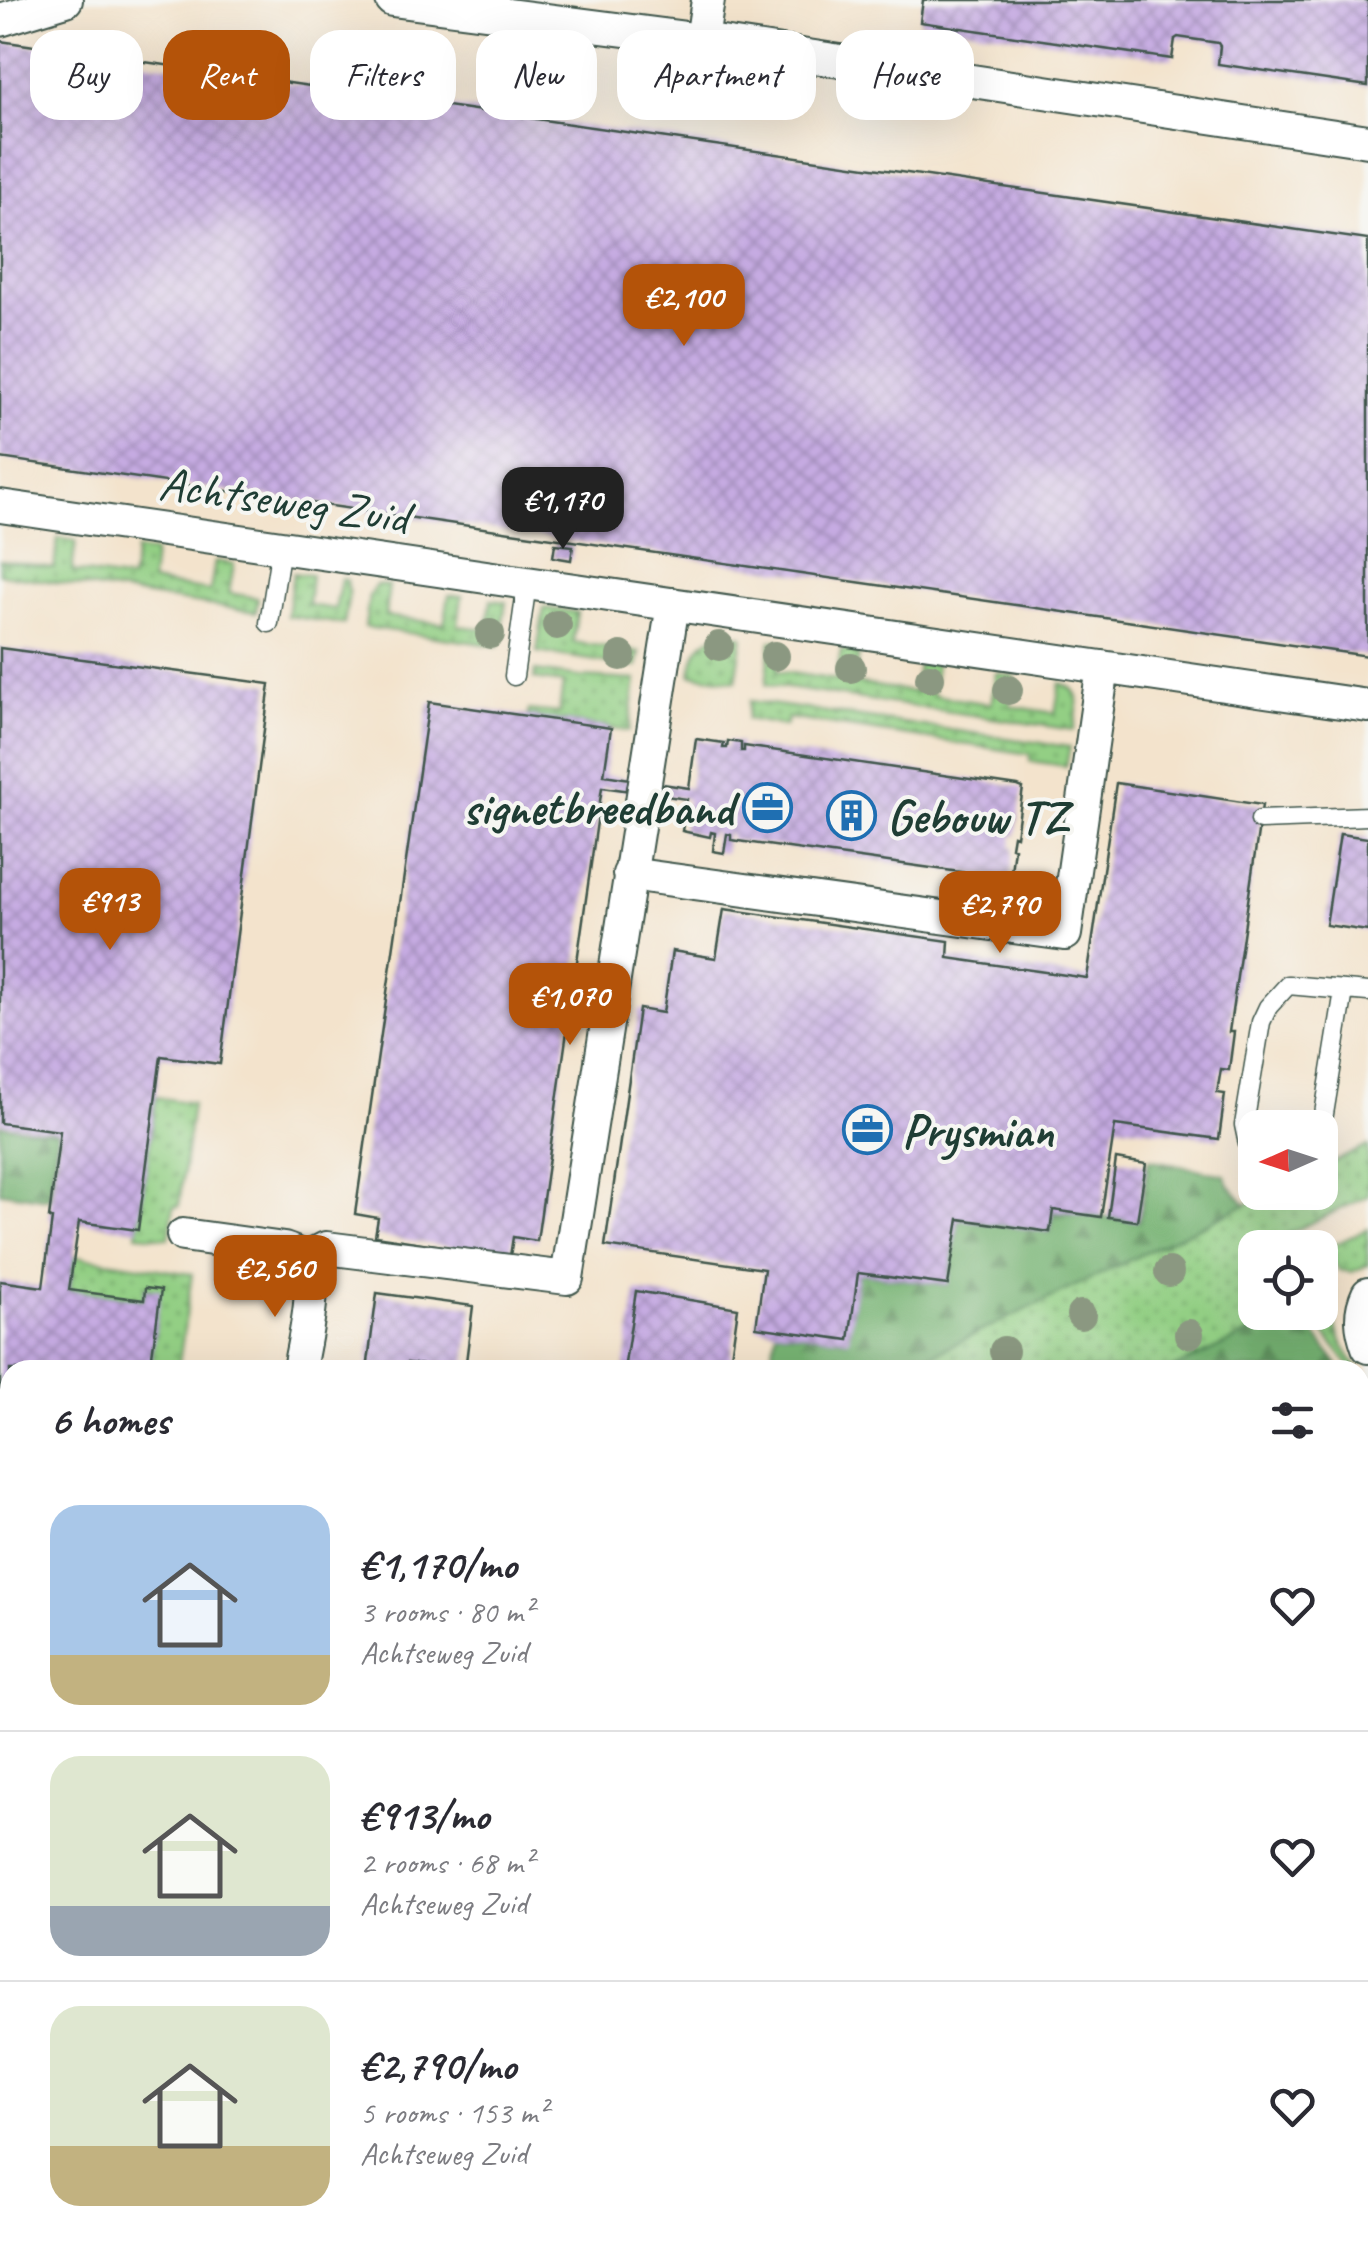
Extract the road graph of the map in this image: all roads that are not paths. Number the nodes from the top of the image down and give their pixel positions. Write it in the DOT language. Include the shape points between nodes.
graph roads {
  1 [pos="66,0"];
  2 [pos="392,0"];
  3 [pos="708,0"];
  4 [pos="0,20"];
  5 [pos="624,30"];
  6 [pos="704,30"];
  7 [pos="816,57"];
  8 [pos="1368,142"];
  9 [pos="0,506"];
  10 [pos="281,547"];
  11 [pos="527,583"];
  12 [pos="673,604"];
  13 [pos="269,623"];
  14 [pos="1103,666"];
  15 [pos="514,676"];
  16 [pos="1368,706"];
  17 [pos="1368,816"];
  18 [pos="1260,820"];
  19 [pos="629,874"];
  20 [pos="1344,991"];
  21 [pos="1368,992"];
  22 [pos="1247,1110"];
  23 [pos="1326,1110"];
  24 [pos="184,1235"];
  25 [pos="303,1260"];
  26 [pos="1367,1295"];
  27 [pos="1368,1348"];
  28 [pos="301,1360"];
  1 -- 4 [label="street"];
  2 -- 5 [label="street"];
  3 -- 6 [label="street"];
  7 -- 8 [label="street"];
  9 -- 10 [label="street, Achtseweg Zuid"];
  10 -- 11 [label="street, Achtseweg Zuid"];
  10 -- 13 [label="lane"];
  11 -- 12 [label="street, Achtseweg Zuid"];
  11 -- 15 [label="lane"];
  12 -- 14 [label="street, Achtseweg Zuid"];
  12 -- 19 [label="street"];
  14 -- 16 [label="street, Achtseweg Zuid"];
  14 -- 19 [label="street" via="1065,934"];
  17 -- 18 [label="lane"];
  19 -- 25 [label="street" via="566,1278 326,1248"];
  20 -- 21 [label="lane"];
  20 -- 22 [label="lane" via="1288,985 1268,1007"];
  20 -- 23 [label="lane"];
  24 -- 25 [label="street" via="284,1249"];
  25 -- 28 [label="street" via="311,1292"];
  26 -- 27 [label="street" via="1361,1320"];
}
